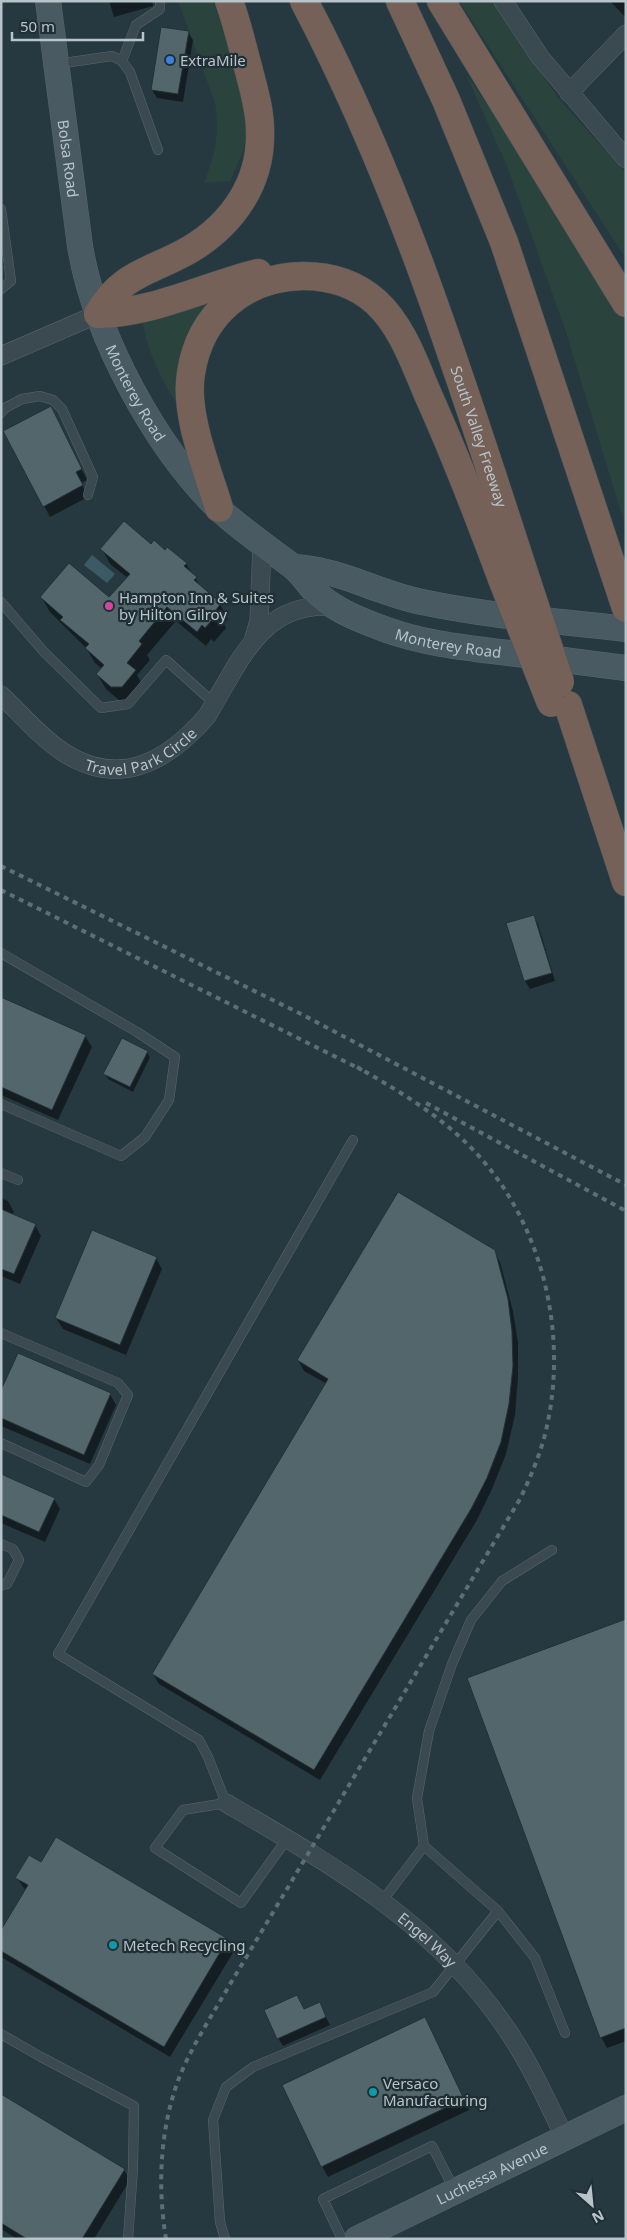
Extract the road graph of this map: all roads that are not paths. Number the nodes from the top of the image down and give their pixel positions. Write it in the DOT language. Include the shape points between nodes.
graph roads {
  1 [pos="48,1"];
  2 [pos="160,1"];
  3 [pos="229,1"];
  4 [pos="304,1"];
  5 [pos="400,1"];
  6 [pos="441,1"];
  7 [pos="503,1"];
  8 [pos="626,34"];
  9 [pos="122,61"];
  10 [pos="56,64"];
  11 [pos="569,93"];
  12 [pos="158,150"];
  13 [pos="626,159"];
  14 [pos="1,209"];
  15 [pos="340,281"];
  16 [pos="1,289"];
  17 [pos="626,303"];
  18 [pos="98,314"];
  19 [pos="1,356"];
  20 [pos="1,412"];
  21 [pos="88,495"];
  22 [pos="219,508"];
  23 [pos="262,545"];
  24 [pos="294,567"];
  25 [pos="515,580"];
  26 [pos="623,601"];
  27 [pos="1,602"];
  28 [pos="335,607"];
  29 [pos="626,629"];
  30 [pos="254,638"];
  31 [pos="626,668"];
  32 [pos="1,695"];
  33 [pos="215,704"];
  34 [pos="626,882"];
  35 [pos="1,954"];
  36 [pos="1,1104"];
  37 [pos="352,1140"];
  38 [pos="1,1173"];
  39 [pos="18,1180"];
  40 [pos="1,1333"];
  41 [pos="1,1443"];
  42 [pos="1,1544"];
  43 [pos="552,1550"];
  44 [pos="1,1585"];
  45 [pos="226,1803"];
  46 [pos="288,1839"];
  47 [pos="424,1846"];
  48 [pos="383,1900"];
  49 [pos="498,1911"];
  50 [pos="455,1964"];
  51 [pos="565,2033"];
  52 [pos="1,2034"];
  53 [pos="623,2113"];
  54 [pos="565,2138"];
  55 [pos="456,2191"];
  56 [pos="128,2239"];
  57 [pos="225,2239"];
  58 [pos="342,2239"];
  59 [pos="357,2239"];
  1 -- 10 [label="main road, Bolsa Road"];
  2 -- 9 [label="lane" via="160,9 136,26"];
  3 -- 18 [label="highway" via="258,113 260,146 252,180 239,205 212,234 188,251 122,284"];
  4 -- 25 [label="highway, South Valley Freeway" via="359,114 415,247 443,326"];
  5 -- 26 [label="highway" via="446,100 504,242"];
  6 -- 17 [label="highway"];
  7 -- 11 [label="street" via="540,57"];
  8 -- 11 [label="street"];
  9 -- 10 [label="lane" via="112,56"];
  9 -- 12 [label="lane" via="130,72"];
  10 -- 18 [label="main road, Bolsa Road" via="82,260"];
  11 -- 13 [label="street"];
  14 -- 16 [label="lane" via="11,281"];
  15 -- 18 [label="highway" via="311,271 275,270 147,307"];
  15 -- 22 [label="highway" via="321,276 299,276 277,278 254,286 226,305 204,333 192,368 190,396"];
  15 -- 25 [label="highway" via="375,301 398,330 461,471"];
  18 -- 19 [label="street"];
  18 -- 22 [label="main road, Monterey Road" via="156,432"];
  20 -- 21 [label="lane" via="22,399 40,396 53,400 62,410 93,477"];
  22 -- 23 [label="main road, Monterey Road"];
  23 -- 24 [label="main road, Monterey Road"];
  23 -- 30 [label="street, Travel Park Circle" via="259,621"];
  24 -- 28 [label="main road, Monterey Road" via="304,582"];
  24 -- 29 [label="main road, Monterey Road" via="331,572 383,592 431,604"];
  25 -- 34 [label="highway, South Valley Freeway, bridge"];
  27 -- 33 [label="lane" via="44,652 101,708 128,704 166,660"];
  28 -- 30 [label="street, Travel Park Circle" via="312,606 295,610 271,623"];
  28 -- 31 [label="main road, Monterey Road" via="386,629 423,640"];
  30 -- 33 [label="street, Travel Park Circle"];
  32 -- 33 [label="street, Travel Park Circle" via="64,752 86,764 113,769 136,767 159,759 179,746"];
  35 -- 36 [label="lane" via="175,1057 169,1100 145,1137 121,1156"];
  37 -- 45 [label="lane" via="58,1654 199,1740"];
  38 -- 39 [label="lane"];
  40 -- 41 [label="lane" via="118,1382 128,1395 99,1465 86,1482"];
  42 -- 44 [label="lane" via="13,1549 19,1560 7,1584"];
  43 -- 47 [label="lane" via="502,1581 467,1629 429,1731 417,1798"];
  45 -- 46 [label="street, Engel Way"];
  45 -- 46 [label="lane" via="183,1810 155,1848 241,1903"];
  46 -- 48 [label="street, Engel Way"];
  47 -- 48 [label="lane"];
  47 -- 49 [label="lane"];
  48 -- 50 [label="street, Engel Way" via="432,1940"];
  49 -- 50 [label="lane"];
  49 -- 51 [label="lane" via="535,1958"];
  50 -- 54 [label="street, Engel Way" via="508,2030 536,2077"];
  50 -- 57 [label="lane" via="433,1992 253,2067 226,2087 213,2120 220,2222"];
  52 -- 56 [label="lane" via="134,2106"];
  53 -- 54 [label="main road, Luchessa Avenue"];
  54 -- 55 [label="main road, Luchessa Avenue"];
  55 -- 58 [label="lane" via="432,2146 323,2199"];
  55 -- 59 [label="main road, Luchessa Avenue"];
}
